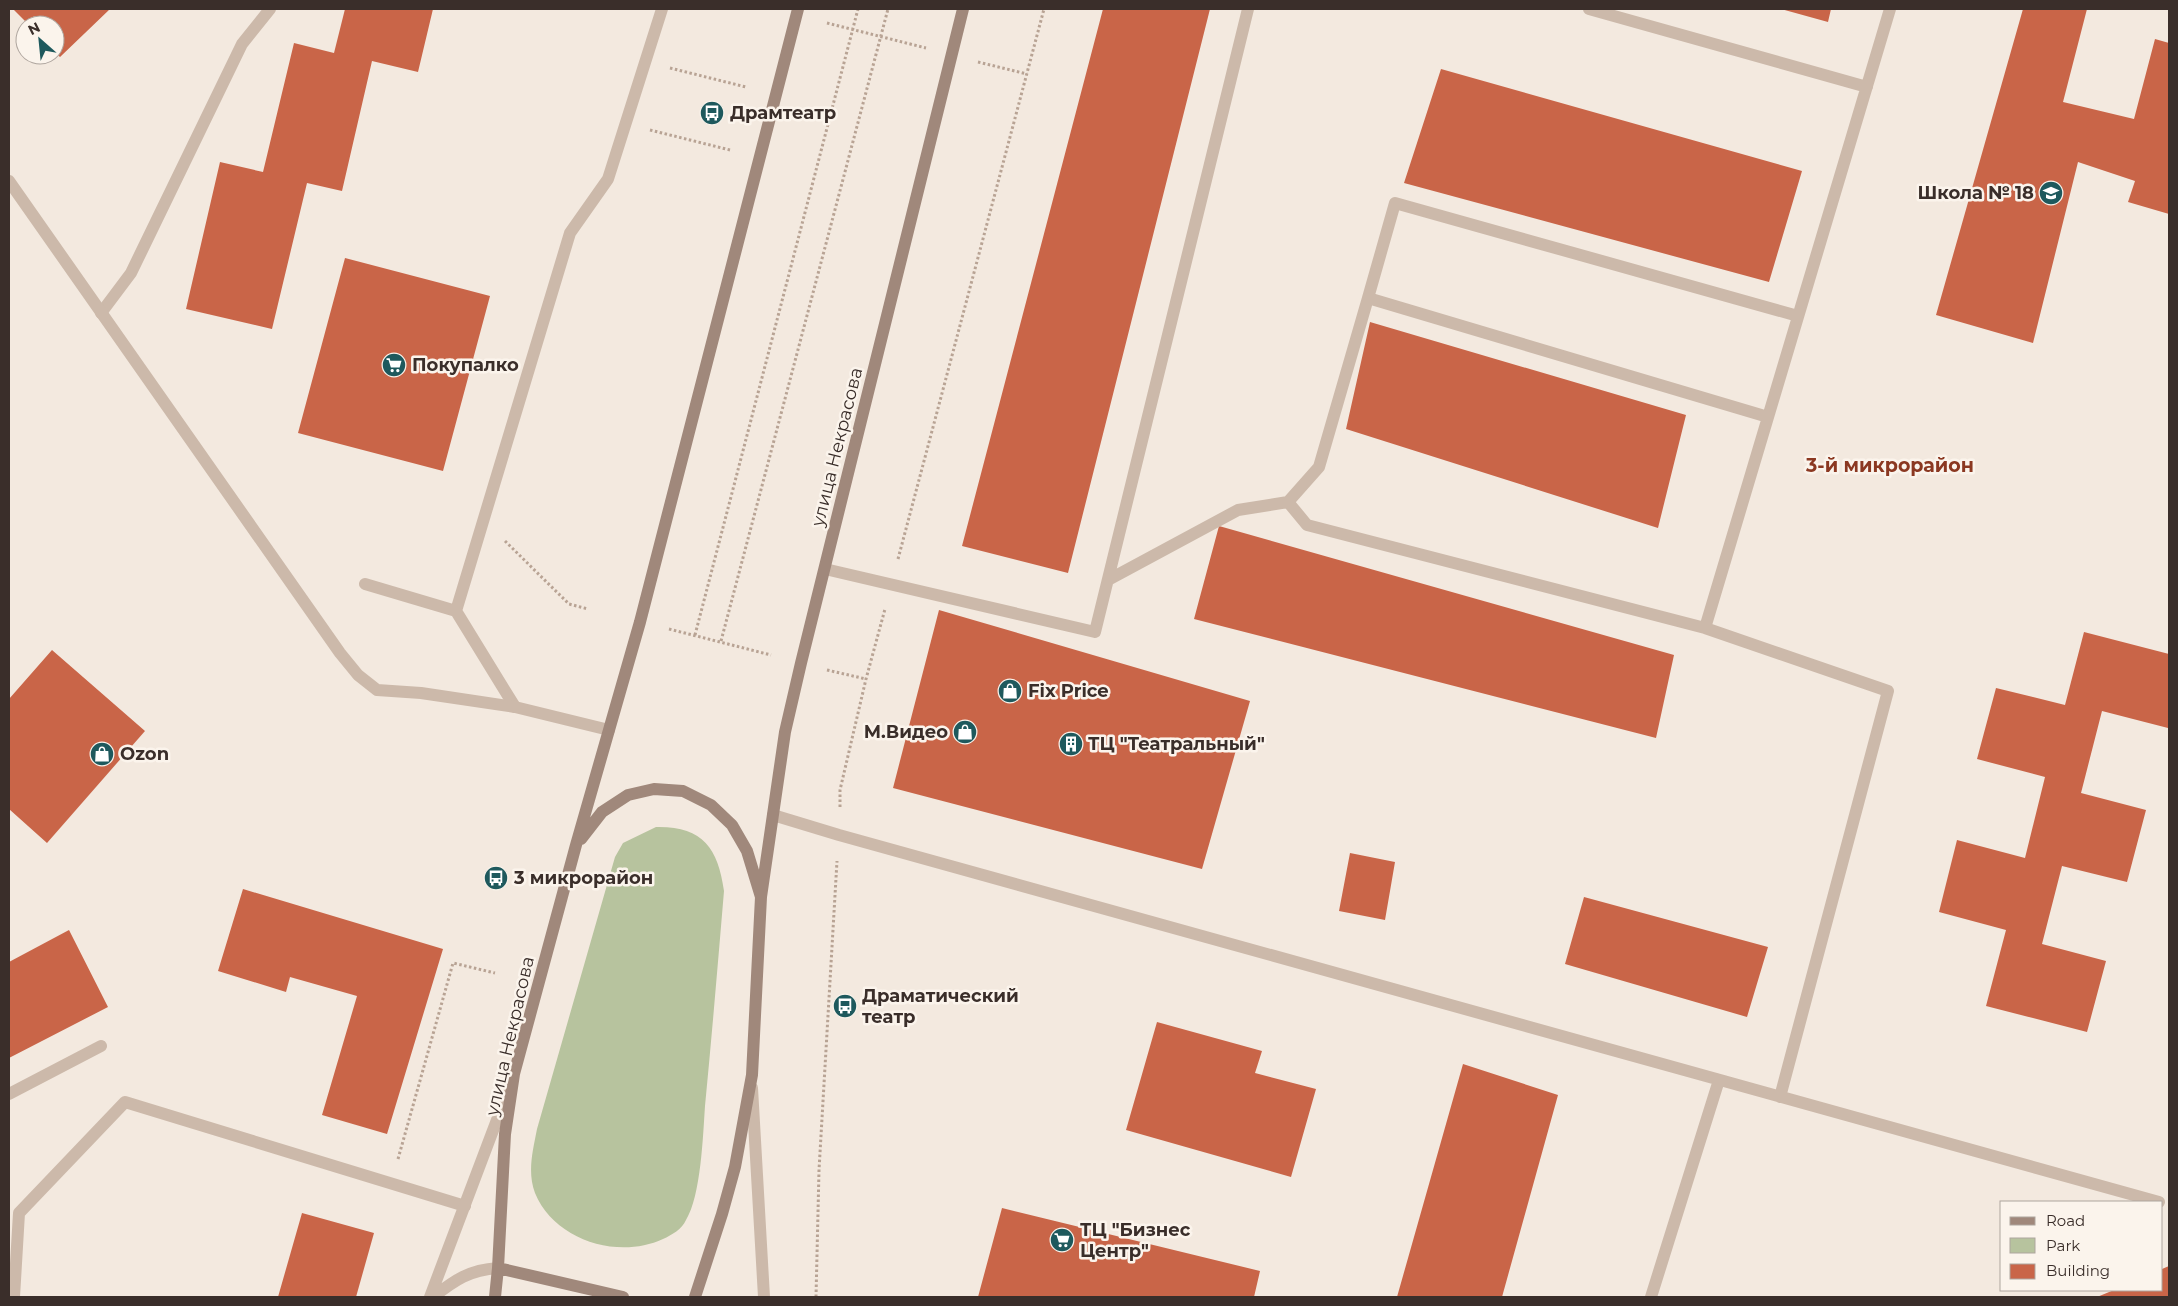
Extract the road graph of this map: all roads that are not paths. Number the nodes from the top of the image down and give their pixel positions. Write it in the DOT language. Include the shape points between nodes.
graph roads {
  1 [pos="270,9"];
  2 [pos="662,9"];
  3 [pos="798,9"];
  4 [pos="963,9"];
  5 [pos="1248,9"];
  6 [pos="1589,9"];
  7 [pos="1890,9"];
  8 [pos="1867,87"];
  9 [pos="9,181"];
  10 [pos="1368,298"];
  11 [pos="101,313"];
  12 [pos="1798,316"];
  13 [pos="1768,417"];
  14 [pos="1288,502"];
  15 [pos="825,569"];
  16 [pos="1108,580"];
  17 [pos="365,584"];
  18 [pos="456,611"];
  19 [pos="1705,628"];
  20 [pos="515,706"];
  21 [pos="609,730"];
  22 [pos="773,815"];
  23 [pos="576,845"];
  24 [pos="761,897"];
  25 [pos="101,1046"];
  26 [pos="514,1074"];
  27 [pos="752,1075"];
  28 [pos="1719,1080"];
  29 [pos="9,1094"];
  30 [pos="1780,1097"];
  31 [pos="2153,1201"];
  32 [pos="464,1206"];
  33 [pos="498,1268"];
  34 [pos="14,1297"];
  35 [pos="432,1297"];
  36 [pos="495,1297"];
  37 [pos="623,1297"];
  38 [pos="695,1297"];
  39 [pos="764,1297"];
  40 [pos="1650,1297"];
  1 -- 11 [label="street" via="242,44 130,273"];
  2 -- 18 [label="street" via="608,179 570,233"];
  3 -- 21 [label="main road, улица Некрасова" via="640,622"];
  4 -- 15 [label="main road, улица Некрасова"];
  5 -- 16 [label="street"];
  6 -- 8 [label="street"];
  7 -- 8 [label="street"];
  8 -- 12 [label="street"];
  9 -- 11 [label="street"];
  10 -- 12 [label="street" via="1395,203"];
  10 -- 13 [label="street"];
  10 -- 14 [label="street" via="1319,467"];
  11 -- 20 [label="street" via="340,654 358,675 377,690"];
  12 -- 13 [label="street"];
  13 -- 19 [label="street"];
  14 -- 16 [label="street" via="1238,510"];
  14 -- 19 [label="street" via="1307,526"];
  15 -- 16 [label="street" via="1095,632"];
  15 -- 22 [label="main road, улица Некрасова" via="785,732"];
  17 -- 18 [label="street"];
  18 -- 20 [label="street"];
  19 -- 30 [label="street" via="1888,691"];
  20 -- 21 [label="street"];
  21 -- 23 [label="main road, улица Некрасова"];
  22 -- 24 [label="main road, улица Некрасова"];
  22 -- 28 [label="street"];
  23 -- 24 [label="main road, улица Некрасова" via="602,812 628,795 654,789 683,791 711,805 732,825 746,850"];
  23 -- 26 [label="main road, улица Некрасова"];
  24 -- 27 [label="main road, улица Некрасова"];
  25 -- 29 [label="street"];
  26 -- 32 [label="street"];
  26 -- 33 [label="main road, улица Некрасова" via="505,1134"];
  27 -- 38 [label="main road, улица Некрасова" via="735,1167"];
  27 -- 39 [label="street"];
  28 -- 30 [label="street"];
  28 -- 40 [label="street"];
  30 -- 31 [label="street"];
  32 -- 34 [label="street" via="125,1102 19,1213"];
  32 -- 35 [label="street"];
  33 -- 35 [label="street" via="482,1269 458,1278"];
  33 -- 36 [label="main road, улица Некрасова"];
  33 -- 37 [label="main road"];
}
